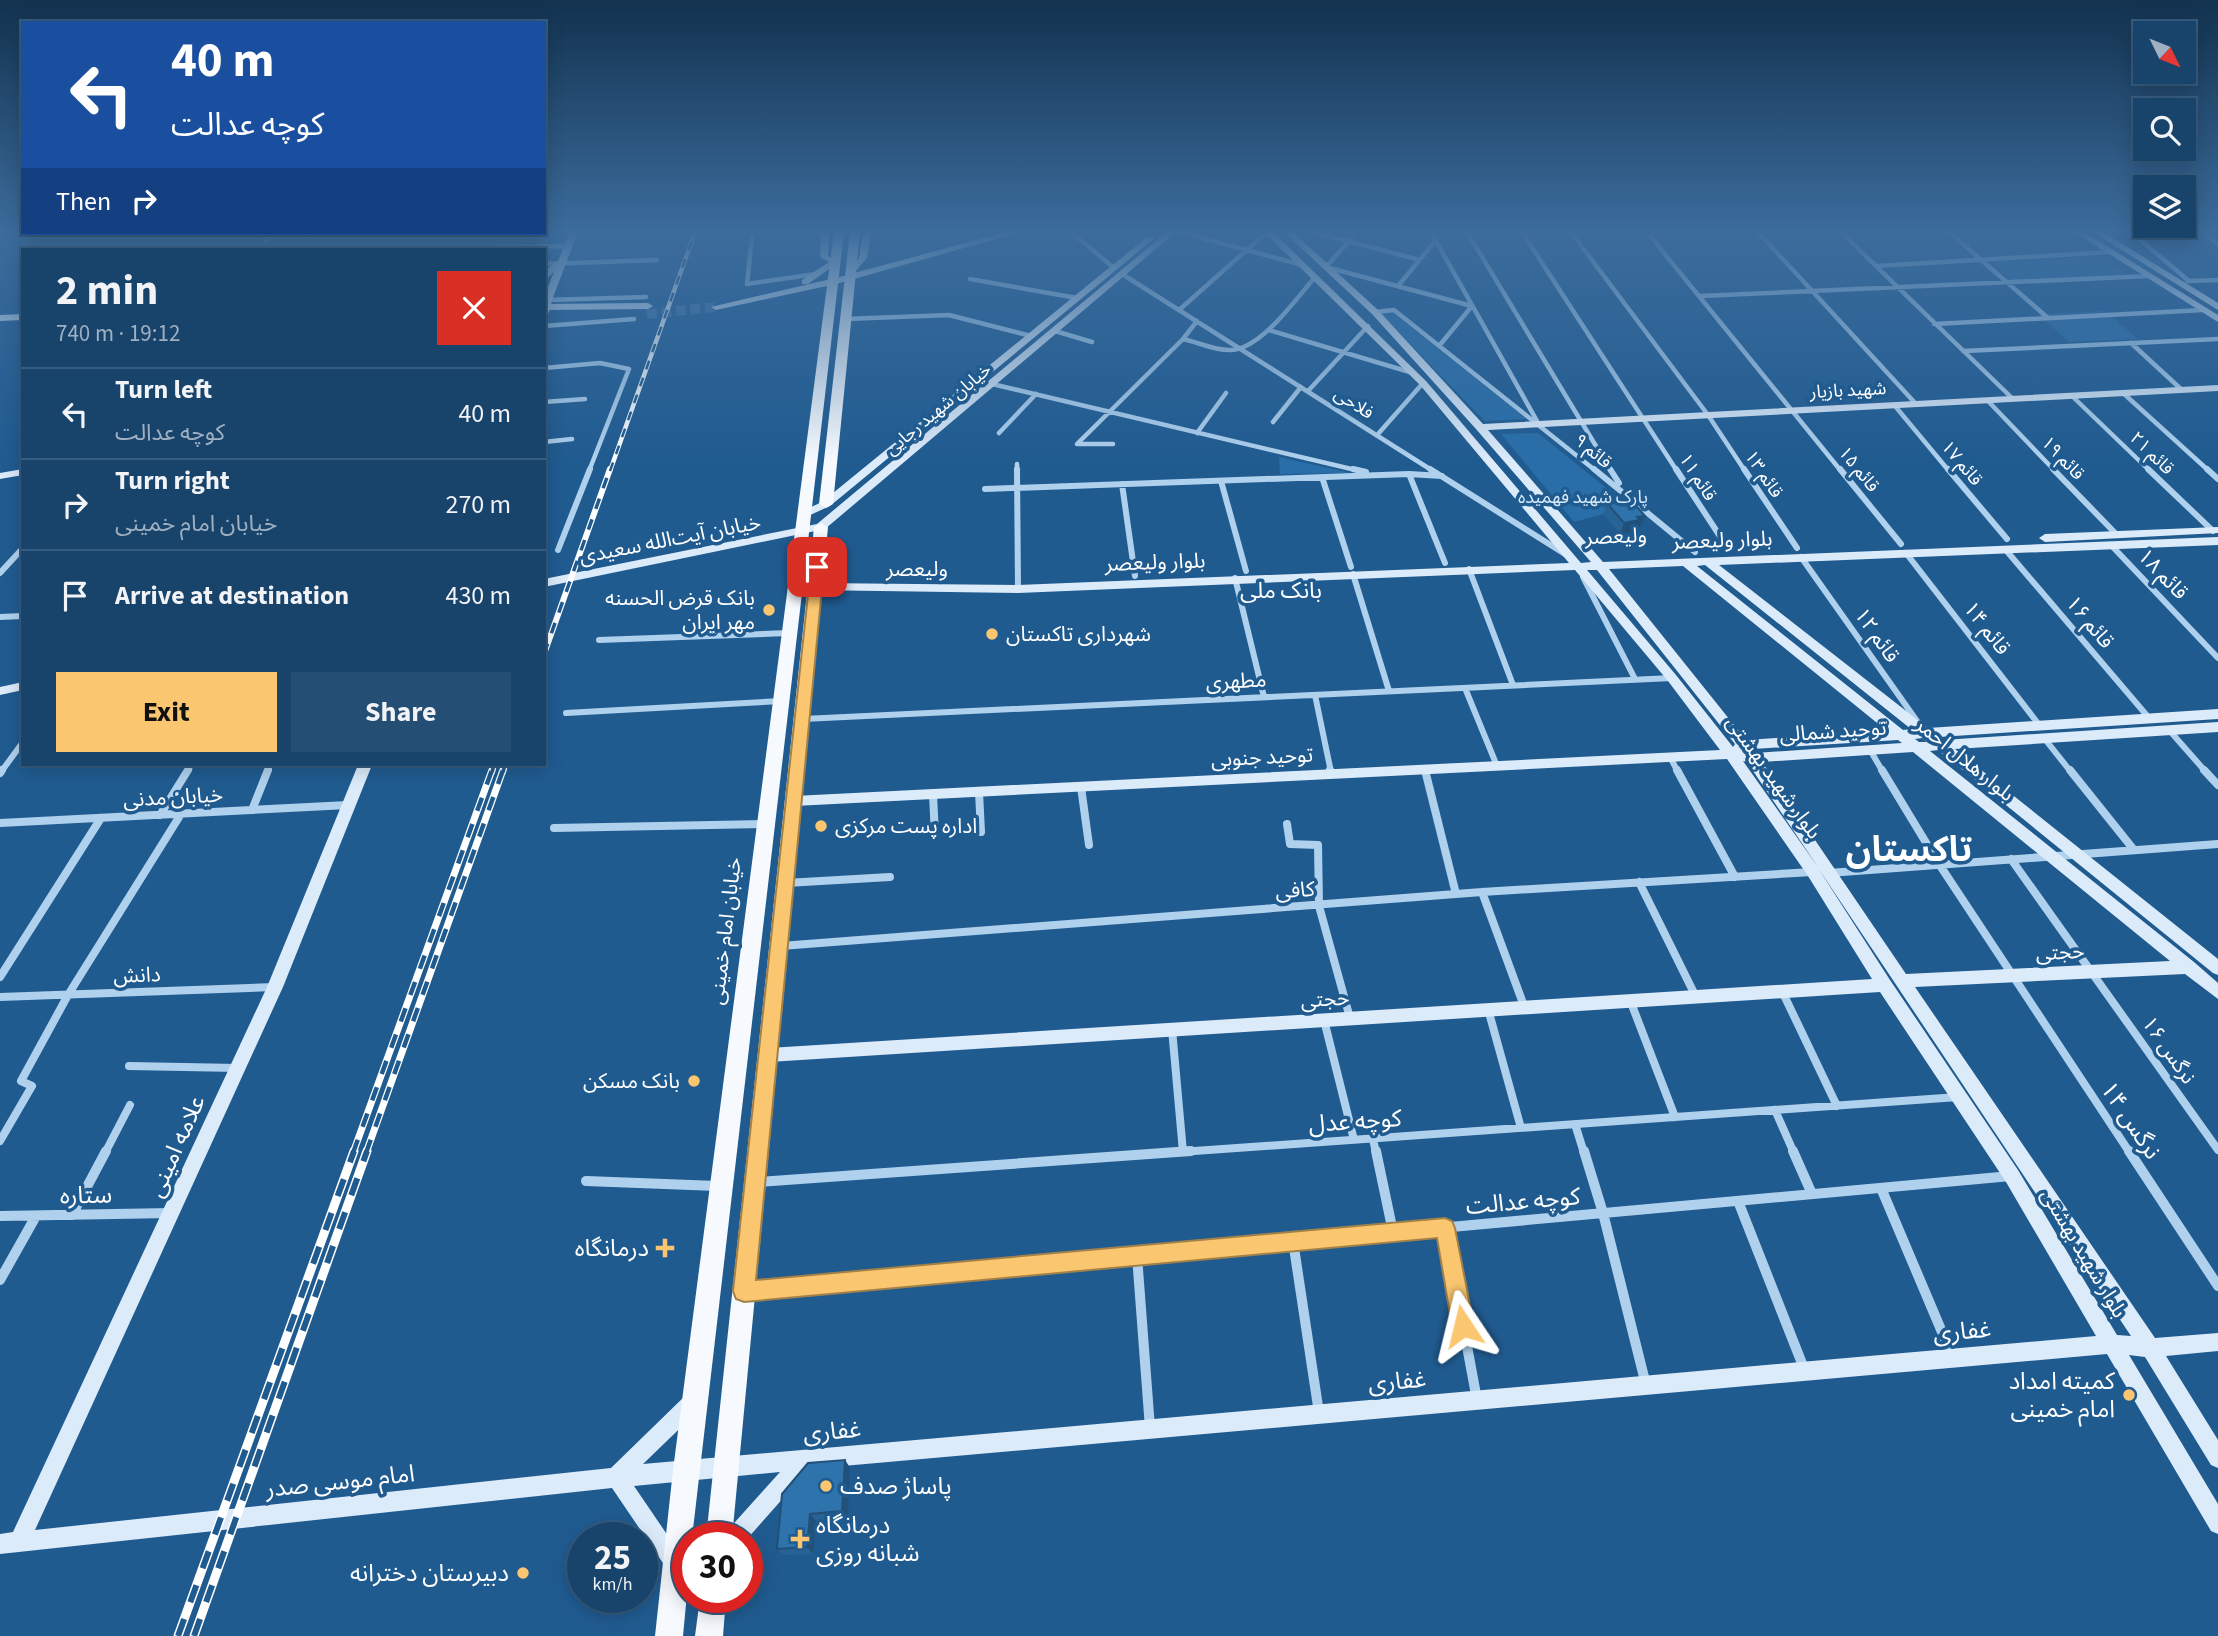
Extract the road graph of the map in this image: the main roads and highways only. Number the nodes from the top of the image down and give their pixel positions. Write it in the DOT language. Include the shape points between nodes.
graph roads {
  1 [pos="829,308"];
  2 [pos="846,308"];
  3 [pos="821,382"];
  4 [pos="839,382"];
  5 [pos="836,408"];
  6 [pos="817,409"];
  7 [pos="826,504"];
  8 [pos="809,524"];
  9 [pos="721,1522"];
  10 [pos="711,1613"];
  11 [pos="670,1636"];
  12 [pos="709,1636"];
  1 -- 3 [label="main road, خیابان امام خمینی"];
  2 -- 4 [label="main road, خیابان امام خمینی"];
  3 -- 4 [label="main road"];
  3 -- 6 [label="main road, خیابان امام خمینی"];
  4 -- 5 [label="main road, خیابان امام خمینی"];
  5 -- 6 [label="main road"];
  5 -- 7 [label="main road, خیابان امام خمینی"];
  6 -- 8 [label="main road, خیابان امام خمینی"];
  8 -- 9 [label="main road, خیابان امام خمینی" via="815,587"];
  8 -- 11 [label="main road, خیابان امام خمینی" via="766,824 686,1469"];
  10 -- 12 [label="main road"];
}
